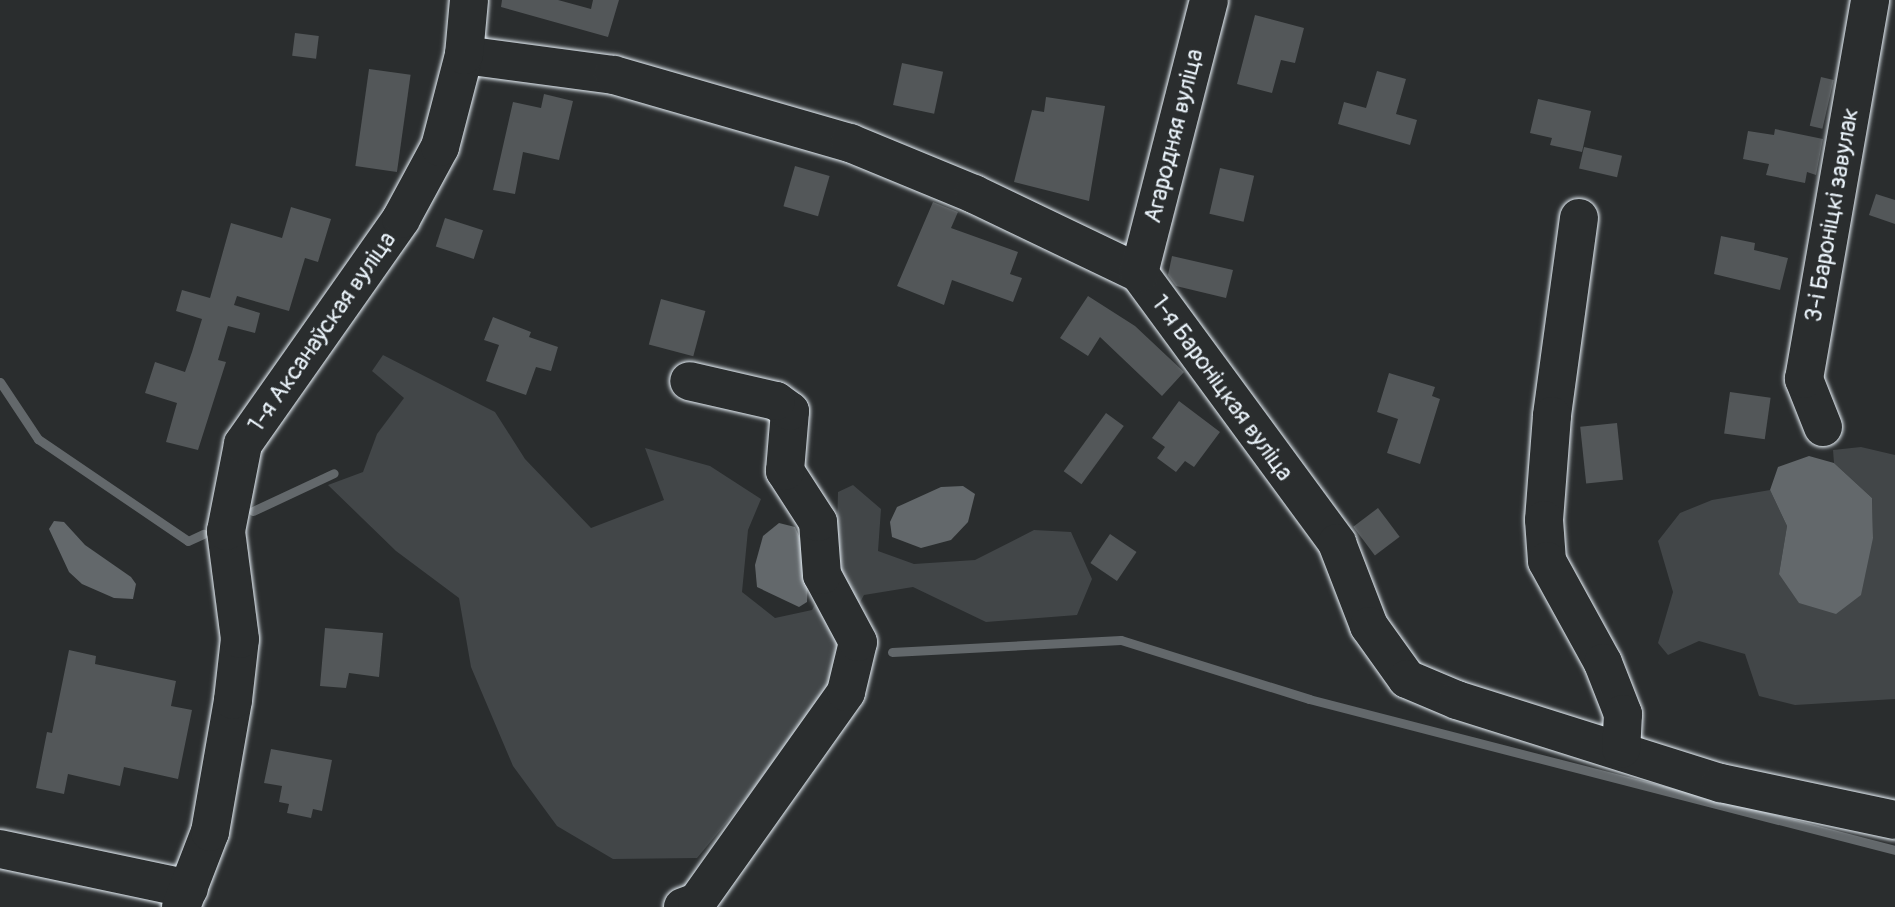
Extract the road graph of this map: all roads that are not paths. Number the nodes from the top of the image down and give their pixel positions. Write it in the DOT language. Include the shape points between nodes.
graph roads {
  1 [pos="469,0"];
  2 [pos="1209,0"];
  3 [pos="1870,0"];
  4 [pos="464,55"];
  5 [pos="1579,218"];
  6 [pos="1139,273"];
  7 [pos="689,381"];
  8 [pos="1823,427"];
  9 [pos="1621,749"];
  10 [pos="1895,820"];
  11 [pos="0,849"];
  12 [pos="185,898"];
  13 [pos="683,907"];
  1 -- 4 [label="street, 1-я Аксанаўская вуліца"];
  2 -- 6 [label="street, Агародняя вуліца"];
  3 -- 8 [label="street, 3-і Бароніцкі завулак" via="1804,379"];
  4 -- 6 [label="street, 1-я Бароніцкая вуліца" via="614,75 850,143 974,194"];
  4 -- 12 [label="street, 1-я Аксанаўская вуліца" via="440,147 401,219 243,444 226,531 240,639 233,700 210,832"];
  5 -- 9 [label="street" via="1552,416 1544,520 1547,561 1603,663 1623,714"];
  6 -- 9 [label="street, 1-я Бароніцкая вуліца" via="1337,543 1369,626 1407,679 1457,700"];
  7 -- 13 [label="street" via="776,401 790,411 785,471 818,522 822,575 858,642 846,692 697,902"];
  9 -- 10 [label="street, 1-я Бароніцкая вуліца" via="1721,783"];
  11 -- 12 [label="street"];
}
